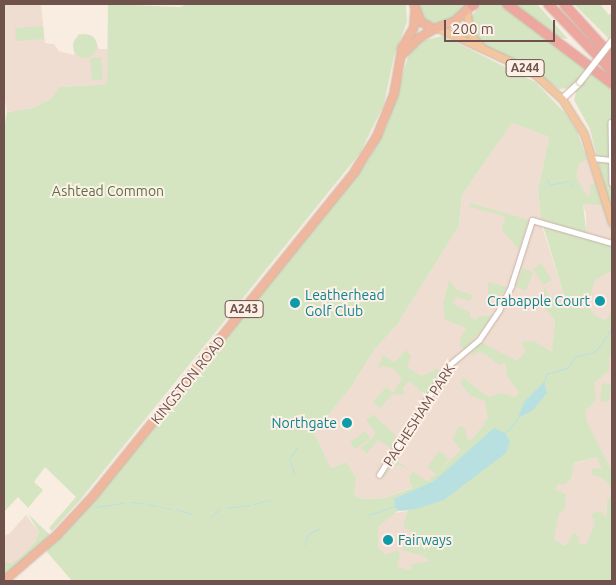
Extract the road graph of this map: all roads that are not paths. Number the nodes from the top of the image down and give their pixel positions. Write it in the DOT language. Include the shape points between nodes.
graph roads {
  1 [pos="507,4"];
  2 [pos="548,4"];
  3 [pos="564,4"];
  4 [pos="414,5"];
  5 [pos="472,6"];
  6 [pos="436,29"];
  7 [pos="612,41"];
  8 [pos="482,48"];
  9 [pos="402,56"];
  10 [pos="612,57"];
  11 [pos="612,71"];
  12 [pos="612,83"];
  13 [pos="562,99"];
  14 [pos="612,122"];
  15 [pos="592,158"];
  16 [pos="611,160"];
  17 [pos="612,183"];
  18 [pos="612,223"];
  19 [pos="612,243"];
  20 [pos="379,475"];
  21 [pos="4,581"];
  1 -- 12 [label="highway"];
  2 -- 11 [label="highway"];
  3 -- 10 [label="highway"];
  4 -- 6 [label="highway" via="425,26"];
  4 -- 9 [label="highway, KINGSTON ROAD / A243"];
  5 -- 6 [label="highway"];
  5 -- 8 [label="main road" via="469,33"];
  6 -- 8 [label="main road, A244"];
  6 -- 9 [label="highway" via="419,38"];
  7 -- 13 [label="main road, bridge" via="580,82"];
  8 -- 13 [label="main road, A244" via="531,71"];
  9 -- 21 [label="highway, KINGSTON ROAD / A243" via="386,117 356,171 94,495 56,536"];
  13 -- 15 [label="main road, A244" via="578,123"];
  14 -- 16 [label="street"];
  15 -- 16 [label="street"];
  15 -- 18 [label="main road, A244"];
  16 -- 17 [label="street"];
  19 -- 20 [label="street, PACHESHAM PARK" via="532,220 511,286 499,310 479,340 448,366"];
}
